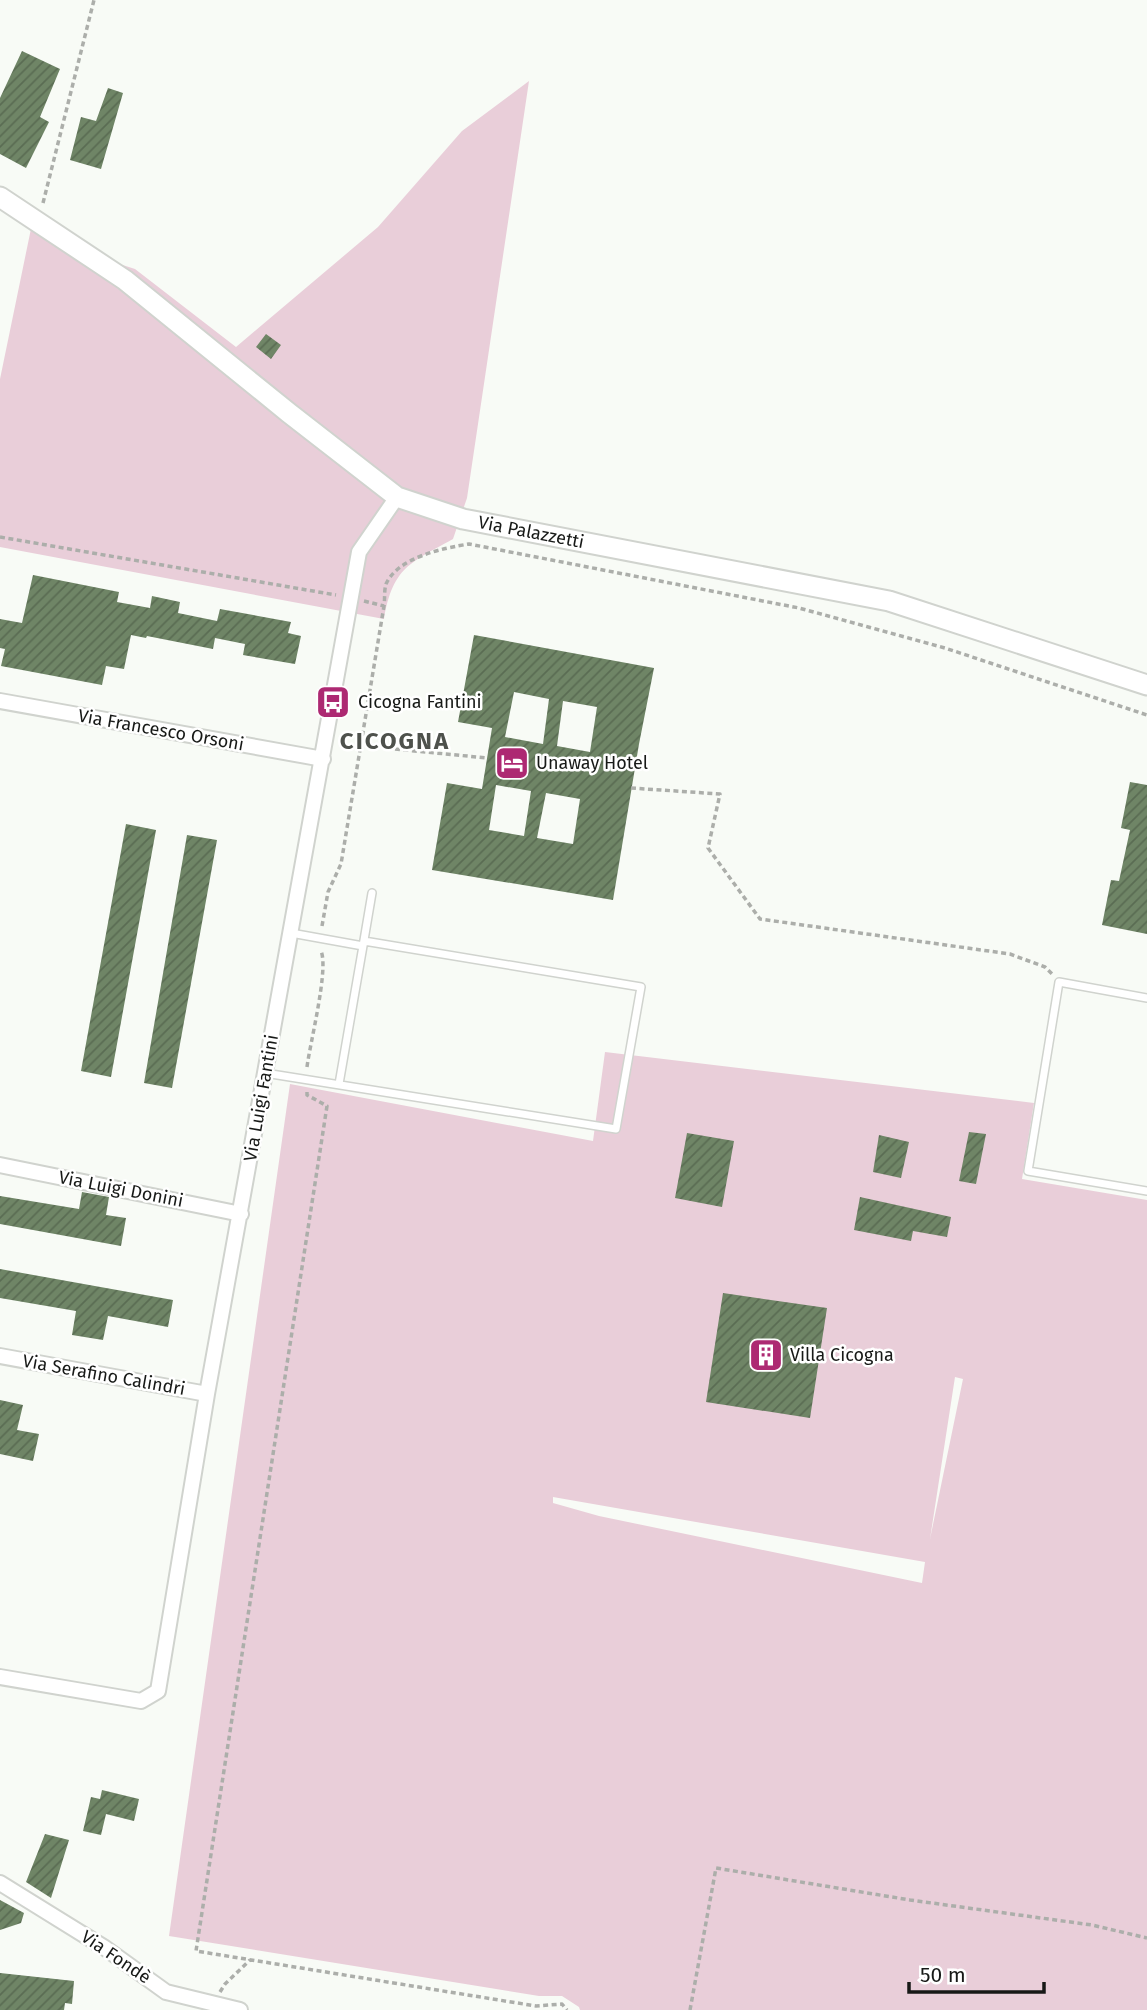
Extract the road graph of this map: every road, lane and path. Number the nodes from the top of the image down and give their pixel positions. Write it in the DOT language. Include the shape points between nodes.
graph roads {
  1 [pos="94,0"];
  2 [pos="0,197"];
  3 [pos="38,222"];
  4 [pos="397,497"];
  5 [pos="0,537"];
  6 [pos="352,598"];
  7 [pos="384,606"];
  8 [pos="1147,685"];
  9 [pos="0,701"];
  10 [pos="1147,715"];
  11 [pos="395,749"];
  12 [pos="487,758"];
  13 [pos="323,759"];
  14 [pos="631,788"];
  15 [pos="372,893"];
  16 [pos="290,933"];
  17 [pos="320,938"];
  18 [pos="363,944"];
  19 [pos="1059,982"];
  20 [pos="1147,998"];
  21 [pos="265,1073"];
  22 [pos="306,1079"];
  23 [pos="339,1084"];
  24 [pos="0,1165"];
  25 [pos="1147,1191"];
  26 [pos="241,1213"];
  27 [pos="0,1356"];
  28 [pos="207,1394"];
  29 [pos="0,1677"];
  30 [pos="0,1883"];
  31 [pos="1147,1938"];
  32 [pos="250,1960"];
  33 [pos="214,2005"];
  34 [pos="240,2010"];
  35 [pos="567,2010"];
  36 [pos="690,2010"];
  1 -- 3 [label="path"];
  2 -- 3 [label="main road, Via Palazzetti"];
  3 -- 4 [label="main road, Via Palazzetti" via="125,280"];
  4 -- 6 [label="street, Via Luigi Fantini" via="359,552"];
  4 -- 8 [label="main road, Via Palazzetti" via="463,519 889,601"];
  5 -- 6 [label="path"];
  6 -- 7 [label="path"];
  6 -- 13 [label="street, Via Luigi Fantini"];
  7 -- 10 [label="path" via="387,584 400,568 431,551 468,544 799,608 945,648"];
  7 -- 17 [label="path" via="341,864 328,892"];
  9 -- 13 [label="street, Via Francesco Orsoni"];
  11 -- 12 [label="path"];
  13 -- 16 [label="street, Via Luigi Fantini"];
  14 -- 19 [label="path" via="720,794 708,848 760,919 1010,954 1045,967"];
  15 -- 18 [label="lane"];
  16 -- 17 [label="lane"];
  16 -- 21 [label="street, Via Luigi Fantini"];
  17 -- 18 [label="lane"];
  17 -- 22 [label="path" via="324,958"];
  18 -- 23 [label="lane"];
  18 -- 23 [label="lane" via="641,987 621,1104 616,1129"];
  19 -- 20 [label="lane"];
  19 -- 25 [label="lane" via="1028,1171"];
  21 -- 22 [label="lane"];
  21 -- 26 [label="street, Via Luigi Fantini"];
  22 -- 23 [label="lane"];
  22 -- 32 [label="path" via="307,1095 327,1106 196,1951"];
  24 -- 26 [label="street, Via Luigi Donini"];
  26 -- 28 [label="street, Via Luigi Fantini"];
  27 -- 28 [label="street, Via Serafino Calindri"];
  28 -- 29 [label="street, Via Luigi Fantini" via="158,1691 141,1701"];
  30 -- 33 [label="street, Via Fondè" via="166,1992"];
  31 -- 36 [label="path" via="1092,1925 716,1868"];
  32 -- 33 [label="path" via="225,1984"];
  32 -- 35 [label="path" via="536,2007 562,2004"];
  33 -- 34 [label="street, Via Fondè"];
}
